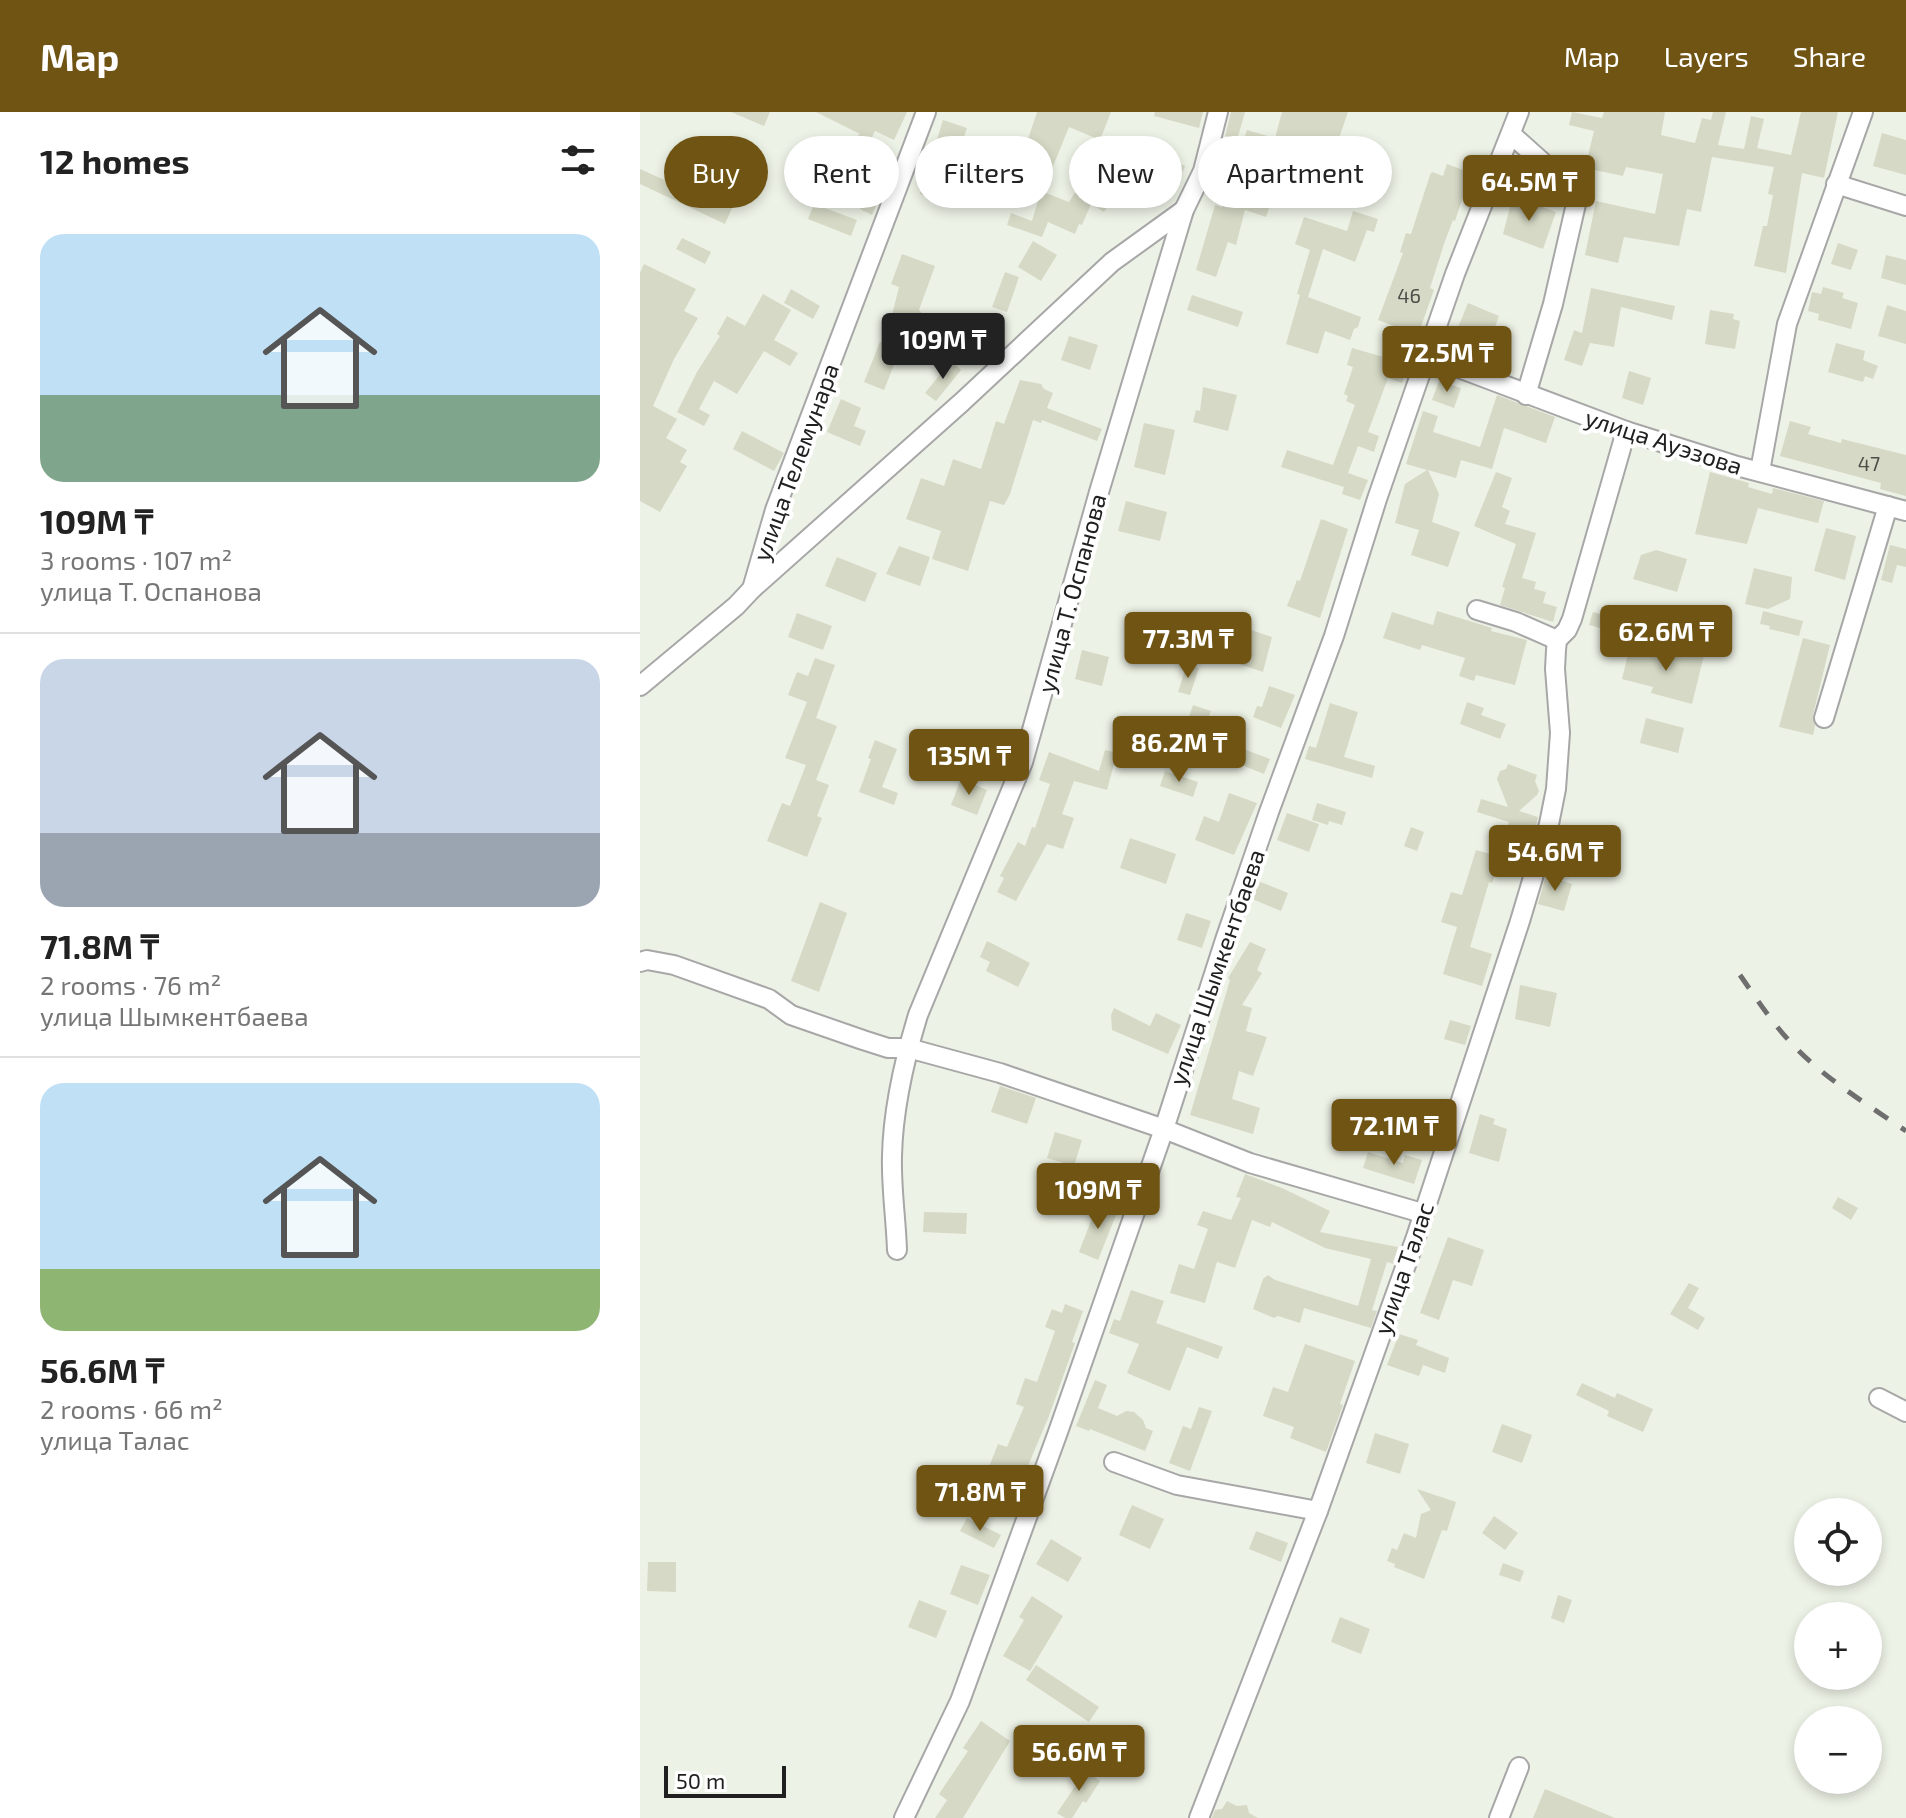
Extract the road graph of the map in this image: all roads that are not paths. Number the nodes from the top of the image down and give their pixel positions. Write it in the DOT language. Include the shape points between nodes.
graph roads {
  1 [pos="926,112"];
  2 [pos="1218,112"];
  3 [pos="1519,112"];
  4 [pos="1863,112"];
  5 [pos="1511,134"];
  6 [pos="1836,184"];
  7 [pos="1906,206"];
  8 [pos="1184,210"];
  9 [pos="1427,356"];
  10 [pos="1526,395"];
  11 [pos="1626,431"];
  12 [pos="1760,471"];
  13 [pos="1897,508"];
  14 [pos="752,589"];
  15 [pos="1477,610"];
  16 [pos="1557,640"];
  17 [pos="640,686"];
  18 [pos="1824,718"];
  19 [pos="640,962"];
  20 [pos="908,1048"];
  21 [pos="1164,1129"];
  22 [pos="1422,1213"];
  23 [pos="897,1250"];
  24 [pos="1879,1398"];
  25 [pos="1906,1412"];
  26 [pos="1114,1462"];
  27 [pos="1318,1511"];
  28 [pos="1519,1767"];
  29 [pos="904,1818"];
  30 [pos="1199,1818"];
  31 [pos="1499,1818"];
  1 -- 14 [label="street, улица Телемунара" via="775,510"];
  2 -- 8 [label="street, улица Т. Оспанова" via="1203,171"];
  3 -- 5 [label="street, улица Шымкентбаева"];
  4 -- 6 [label="street"];
  5 -- 9 [label="street, улица Шымкентбаева"];
  5 -- 10 [label="street" via="1570,187 1576,204"];
  6 -- 7 [label="street"];
  6 -- 12 [label="street" via="1787,324"];
  8 -- 14 [label="street, улица Т. Оспанова" via="1112,262"];
  8 -- 20 [label="street, улица Т. Оспанова" via="1023,762"];
  9 -- 10 [label="street, улица Ауэзова"];
  9 -- 21 [label="street, улица Шымкентбаева"];
  10 -- 11 [label="street, улица Ауэзова"];
  11 -- 12 [label="street, улица Ауэзова"];
  11 -- 16 [label="street, улица Талас" via="1572,619"];
  12 -- 13 [label="street, улица Ауэзова"];
  13 -- 18 [label="street"];
  14 -- 17 [label="street, улица Т. Оспанова"];
  15 -- 16 [label="street"];
  16 -- 22 [label="street, улица Талас" via="1559,772 1549,824"];
  19 -- 20 [label="street" via="674,965 769,999 816,1025 888,1048"];
  20 -- 21 [label="street" via="1013,1077"];
  20 -- 23 [label="street, улица Т. Оспанова" via="892,1157"];
  21 -- 22 [label="street" via="1250,1163"];
  21 -- 29 [label="street, улица Шымкентбаева" via="960,1701"];
  22 -- 27 [label="street, улица Талас"];
  24 -- 25 [label="street"];
  26 -- 27 [label="street" via="1177,1485"];
  27 -- 30 [label="street, улица Талас"];
  28 -- 31 [label="street"];
}
